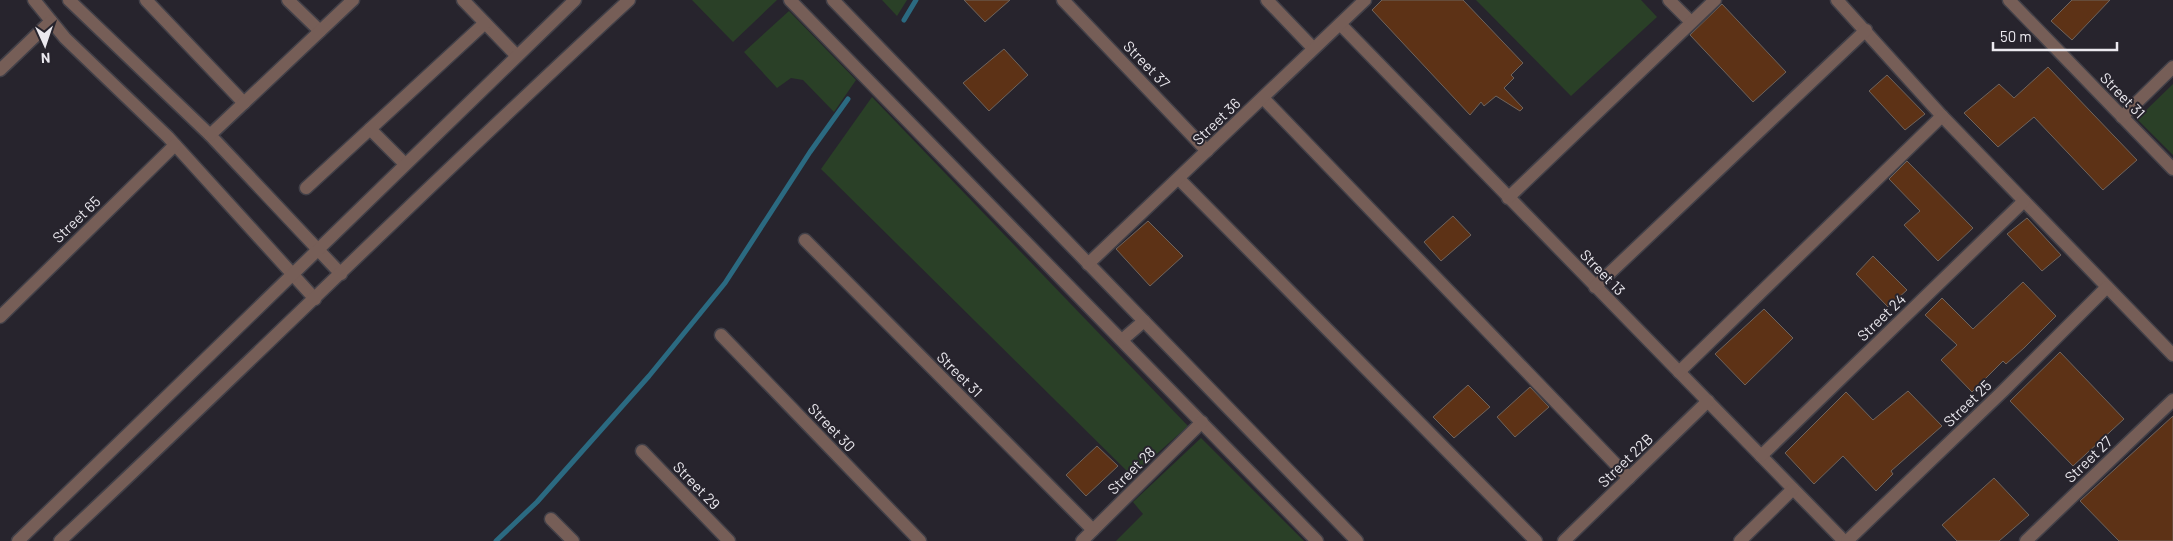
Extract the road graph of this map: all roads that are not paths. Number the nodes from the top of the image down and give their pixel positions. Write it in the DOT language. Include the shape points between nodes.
graph roads {
  1 [pos="34,0"];
  2 [pos="68,0"];
  3 [pos="146,0"];
  4 [pos="288,0"];
  5 [pos="353,0"];
  6 [pos="463,0"];
  7 [pos="575,0"];
  8 [pos="629,0"];
  9 [pos="790,0"];
  10 [pos="833,0"];
  11 [pos="1063,0"];
  12 [pos="1267,0"];
  13 [pos="1365,0"];
  14 [pos="1669,0"];
  15 [pos="1714,0"];
  16 [pos="1837,0"];
  17 [pos="2009,0"];
  18 [pos="51,20"];
  19 [pos="1691,22"];
  20 [pos="485,23"];
  21 [pos="1340,24"];
  22 [pos="1866,30"];
  23 [pos="320,31"];
  24 [pos="1313,48"];
  25 [pos="517,56"];
  26 [pos="2173,68"];
  27 [pos="0,70"];
  28 [pos="1263,98"];
  29 [pos="244,103"];
  30 [pos="1942,116"];
  31 [pos="2122,117"];
  32 [pos="370,129"];
  33 [pos="210,135"];
  34 [pos="175,145"];
  35 [pos="1208,151"];
  36 [pos="405,164"];
  37 [pos="2173,169"];
  38 [pos="1179,179"];
  39 [pos="306,188"];
  40 [pos="1508,198"];
  41 [pos="2024,201"];
  42 [pos="805,240"];
  43 [pos="317,249"];
  44 [pos="1088,264"];
  45 [pos="292,273"];
  46 [pos="341,274"];
  47 [pos="1595,287"];
  48 [pos="2107,287"];
  49 [pos="315,299"];
  50 [pos="0,316"];
  51 [pos="1144,321"];
  52 [pos="721,335"];
  53 [pos="1122,340"];
  54 [pos="2173,354"];
  55 [pos="1679,372"];
  56 [pos="2173,400"];
  57 [pos="1708,401"];
  58 [pos="1202,422"];
  59 [pos="642,451"];
  60 [pos="1761,456"];
  61 [pos="1629,478"];
  62 [pos="1793,488"];
  63 [pos="551,519"];
  64 [pos="1093,530"];
  65 [pos="18,541"];
  66 [pos="60,541"];
  67 [pos="573,541"];
  68 [pos="729,541"];
  69 [pos="920,541"];
  70 [pos="1082,541"];
  71 [pos="1318,541"];
  72 [pos="1357,541"];
  73 [pos="1536,541"];
  74 [pos="1564,541"];
  75 [pos="1740,541"];
  76 [pos="1845,541"];
  77 [pos="2026,541"];
  1 -- 18 [label="street"];
  2 -- 33 [label="street"];
  3 -- 29 [label="street"];
  4 -- 23 [label="street"];
  5 -- 23 [label="street"];
  6 -- 20 [label="street"];
  7 -- 25 [label="street"];
  8 -- 46 [label="street"];
  9 -- 53 [label="street"];
  10 -- 44 [label="street"];
  11 -- 35 [label="street, Street 37"];
  12 -- 24 [label="street"];
  13 -- 21 [label="street, Street 36"];
  14 -- 19 [label="street"];
  15 -- 19 [label="street"];
  16 -- 22 [label="street"];
  17 -- 31 [label="street, Street 31"];
  18 -- 27 [label="street"];
  18 -- 34 [label="street" via="65,38"];
  19 -- 40 [label="street"];
  20 -- 25 [label="street"];
  20 -- 32 [label="street"];
  21 -- 24 [label="street, Street 36"];
  21 -- 40 [label="street, Street 13"];
  22 -- 30 [label="street"];
  22 -- 47 [label="street"];
  23 -- 29 [label="street"];
  24 -- 28 [label="street, Street 36"];
  25 -- 36 [label="street"];
  26 -- 31 [label="street"];
  28 -- 35 [label="street, Street 36"];
  28 -- 61 [label="street"];
  29 -- 33 [label="street"];
  30 -- 41 [label="street"];
  30 -- 55 [label="street"];
  31 -- 37 [label="street, Street 31"];
  32 -- 36 [label="street"];
  32 -- 39 [label="street"];
  33 -- 43 [label="street"];
  34 -- 45 [label="street"];
  34 -- 50 [label="street, Street 65"];
  35 -- 38 [label="street, Street 36"];
  36 -- 43 [label="street"];
  38 -- 44 [label="street, Street 36"];
  38 -- 73 [label="street"];
  40 -- 47 [label="street, Street 13"];
  41 -- 48 [label="street"];
  41 -- 60 [label="street, Street 24"];
  42 -- 64 [label="street, Street 31"];
  43 -- 45 [label="street"];
  43 -- 46 [label="street"];
  44 -- 51 [label="street"];
  45 -- 49 [label="street"];
  45 -- 65 [label="street"];
  46 -- 49 [label="street"];
  47 -- 55 [label="street, Street 13"];
  48 -- 54 [label="street"];
  48 -- 76 [label="street, Street 25"];
  49 -- 66 [label="street"];
  51 -- 53 [label="street"];
  51 -- 72 [label="street"];
  52 -- 69 [label="street, Street 30"];
  53 -- 58 [label="street"];
  55 -- 57 [label="street, Street 13"];
  56 -- 77 [label="street, Street 27"];
  57 -- 60 [label="street, Street 13"];
  57 -- 61 [label="street, Street 22B"];
  58 -- 64 [label="street, Street 28"];
  58 -- 71 [label="street"];
  59 -- 68 [label="street, Street 29"];
  60 -- 62 [label="street, Street 13"];
  61 -- 74 [label="street, Street 22B"];
  62 -- 75 [label="street"];
  62 -- 76 [label="street, Street 13"];
  63 -- 67 [label="street"];
  64 -- 70 [label="street, Street 28"];
}
